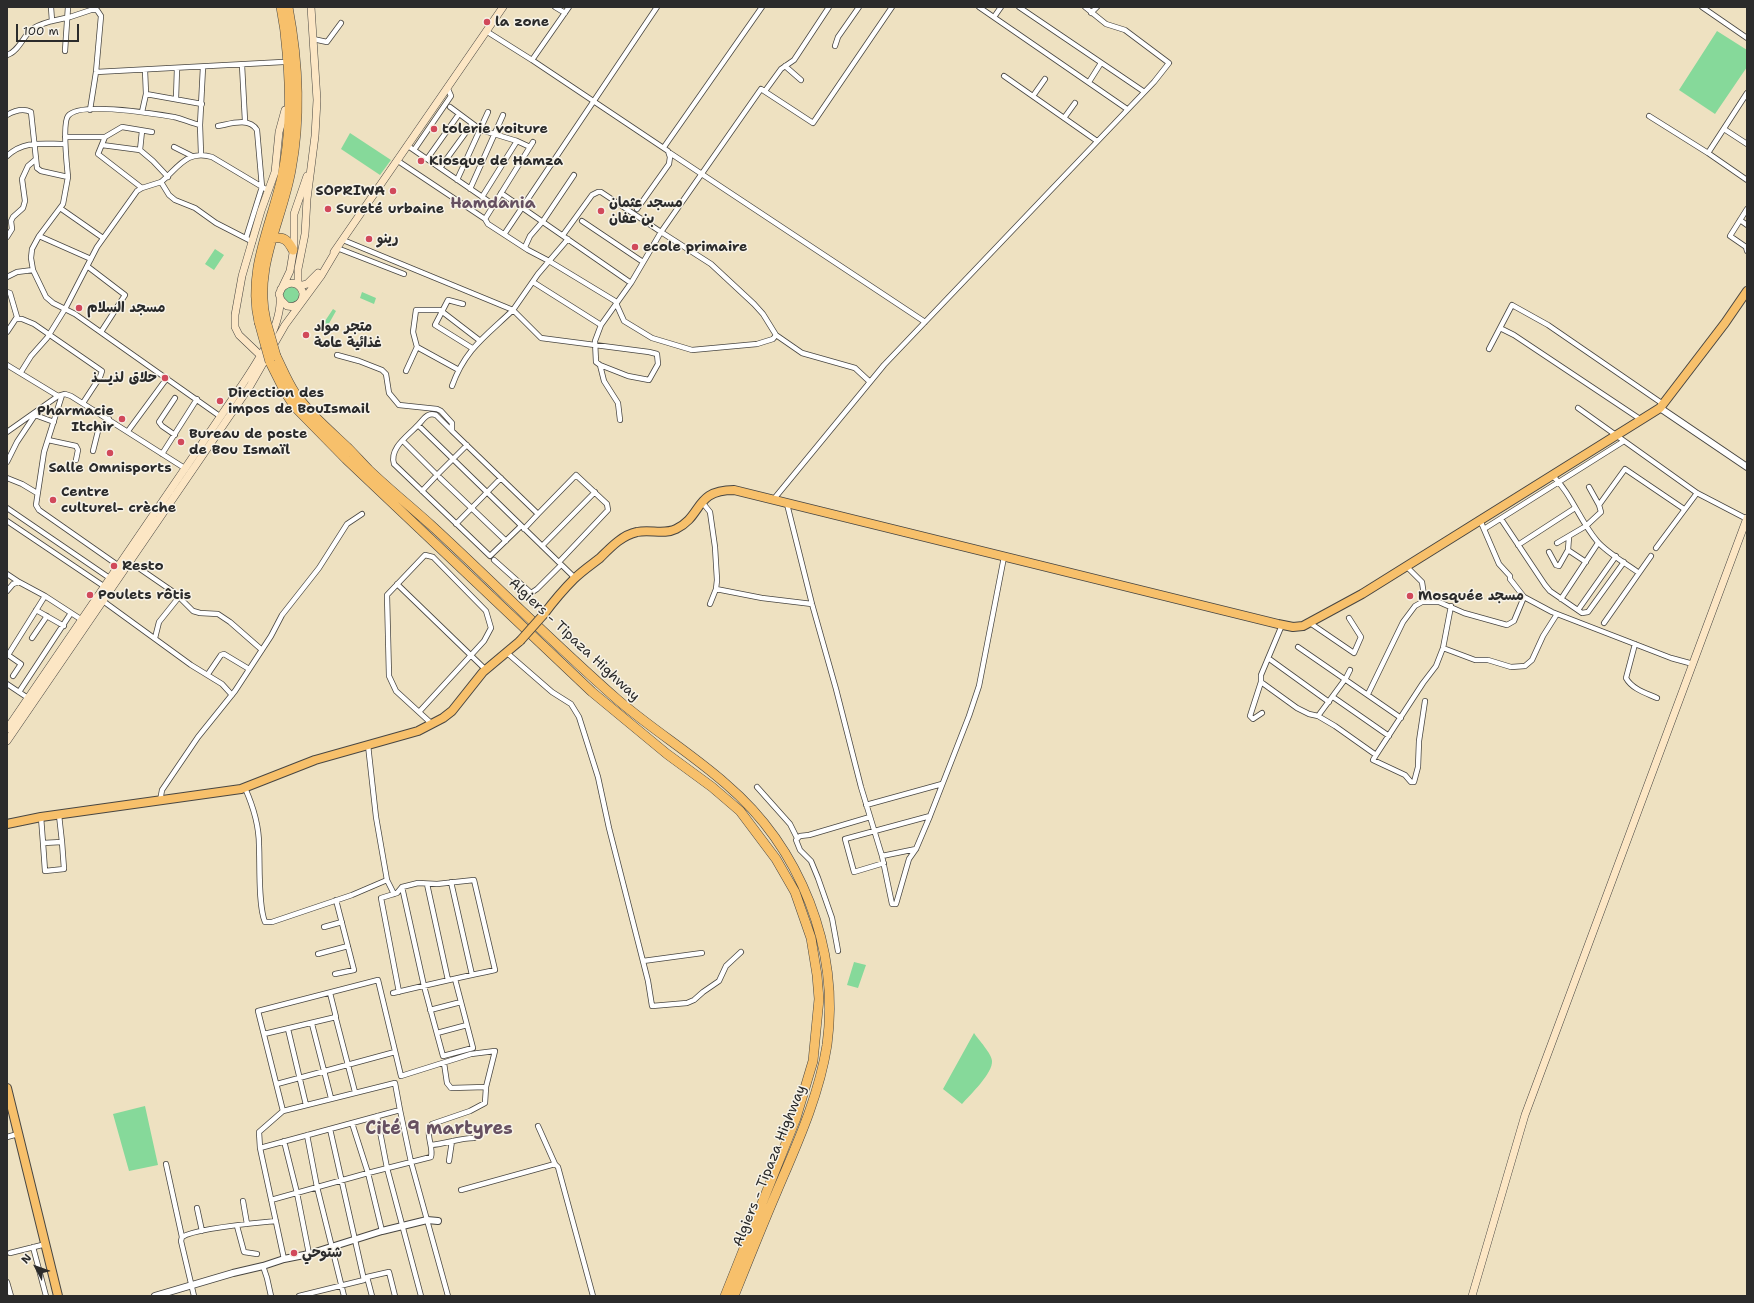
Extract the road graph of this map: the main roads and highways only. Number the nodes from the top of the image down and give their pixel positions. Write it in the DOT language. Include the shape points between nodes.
graph roads {
  1 [pos="275,7"];
  2 [pos="281,7"];
  3 [pos="288,7"];
  4 [pos="292,7"];
  5 [pos="312,7"];
  6 [pos="502,7"];
  7 [pos="285,110"];
  8 [pos="287,151"];
  9 [pos="313,155"];
  10 [pos="285,192"];
  11 [pos="272,238"];
  12 [pos="337,249"];
  13 [pos="293,250"];
  14 [pos="298,285"];
  15 [pos="281,289"];
  16 [pos="1747,291"];
  17 [pos="280,297"];
  18 [pos="301,302"];
  19 [pos="263,322"];
  20 [pos="260,355"];
  21 [pos="273,359"];
  22 [pos="1747,519"];
  23 [pos="7,730"];
  24 [pos="7,741"];
  25 [pos="7,824"];
  26 [pos="7,1088"];
  27 [pos="57,1296"];
  28 [pos="725,1296"];
  29 [pos="734,1296"];
  30 [pos="1472,1296"];
  1 -- 7 [label="highway" via="283,62"];
  2 -- 8 [label="highway, Algiers - Tipaza Highway" via="290,83"];
  3 -- 10 [label="highway, Algiers - Tipaza Highway" via="295,63 297,124 292,164"];
  4 -- 10 [label="highway" via="302,83 302,125 293,176"];
  5 -- 9 [label="main road" via="316,100"];
  6 -- 12 [label="main road" via="431,111 411,148 398,161"];
  7 -- 8 [label="highway"];
  7 -- 20 [label="main road" via="279,132 275,172 265,189 235,311 239,335"];
  8 -- 19 [label="highway, Algiers - Tipaza Highway" via="278,193 258,261 256,291"];
  9 -- 13 [label="main road" via="294,210"];
  9 -- 14 [label="main road"];
  10 -- 11 [label="highway, Algiers - Tipaza Highway"];
  11 -- 13 [label="highway" via="285,238"];
  11 -- 19 [label="highway, Algiers - Tipaza Highway" via="263,289"];
  12 -- 14 [label="main road" via="310,282 304,286"];
  12 -- 18 [label="main road"];
  13 -- 15 [label="main road" via="290,271"];
  14 -- 15 [label="main road" via="287,284"];
  14 -- 18 [label="main road" via="303,293"];
  15 -- 17 [label="main road"];
  16 -- 25 [label="main road, bridge" via="1661,406 1362,594 1303,626 1282,625 734,490 722,490 702,501 683,525 676,529 637,532 626,536 575,578 520,641 486,670 452,711 418,731 315,760 245,788"];
  17 -- 18 [label="main road" via="285,305 290,307"];
  17 -- 20 [label="main road" via="276,323"];
  18 -- 24 [label="main road" via="250,386"];
  19 -- 21 [label="highway, Algiers - Tipaza Highway, bridge"];
  20 -- 23 [label="main road" via="186,469"];
  21 -- 28 [label="highway, Algiers - Tipaza Highway" via="285,392 295,407 341,455 592,692 740,811 776,859 795,892 811,938 817,975 818,1006 813,1061 796,1118"];
  21 -- 29 [label="highway, Algiers - Tipaza Highway" via="318,421 369,470 429,523 598,683 656,732 734,791 764,822 785,851 798,876 818,925 826,959 829,1024 826,1048 812,1104"];
  22 -- 30 [label="main road" via="1525,1115"];
  26 -- 27 [label="main road"];
}
